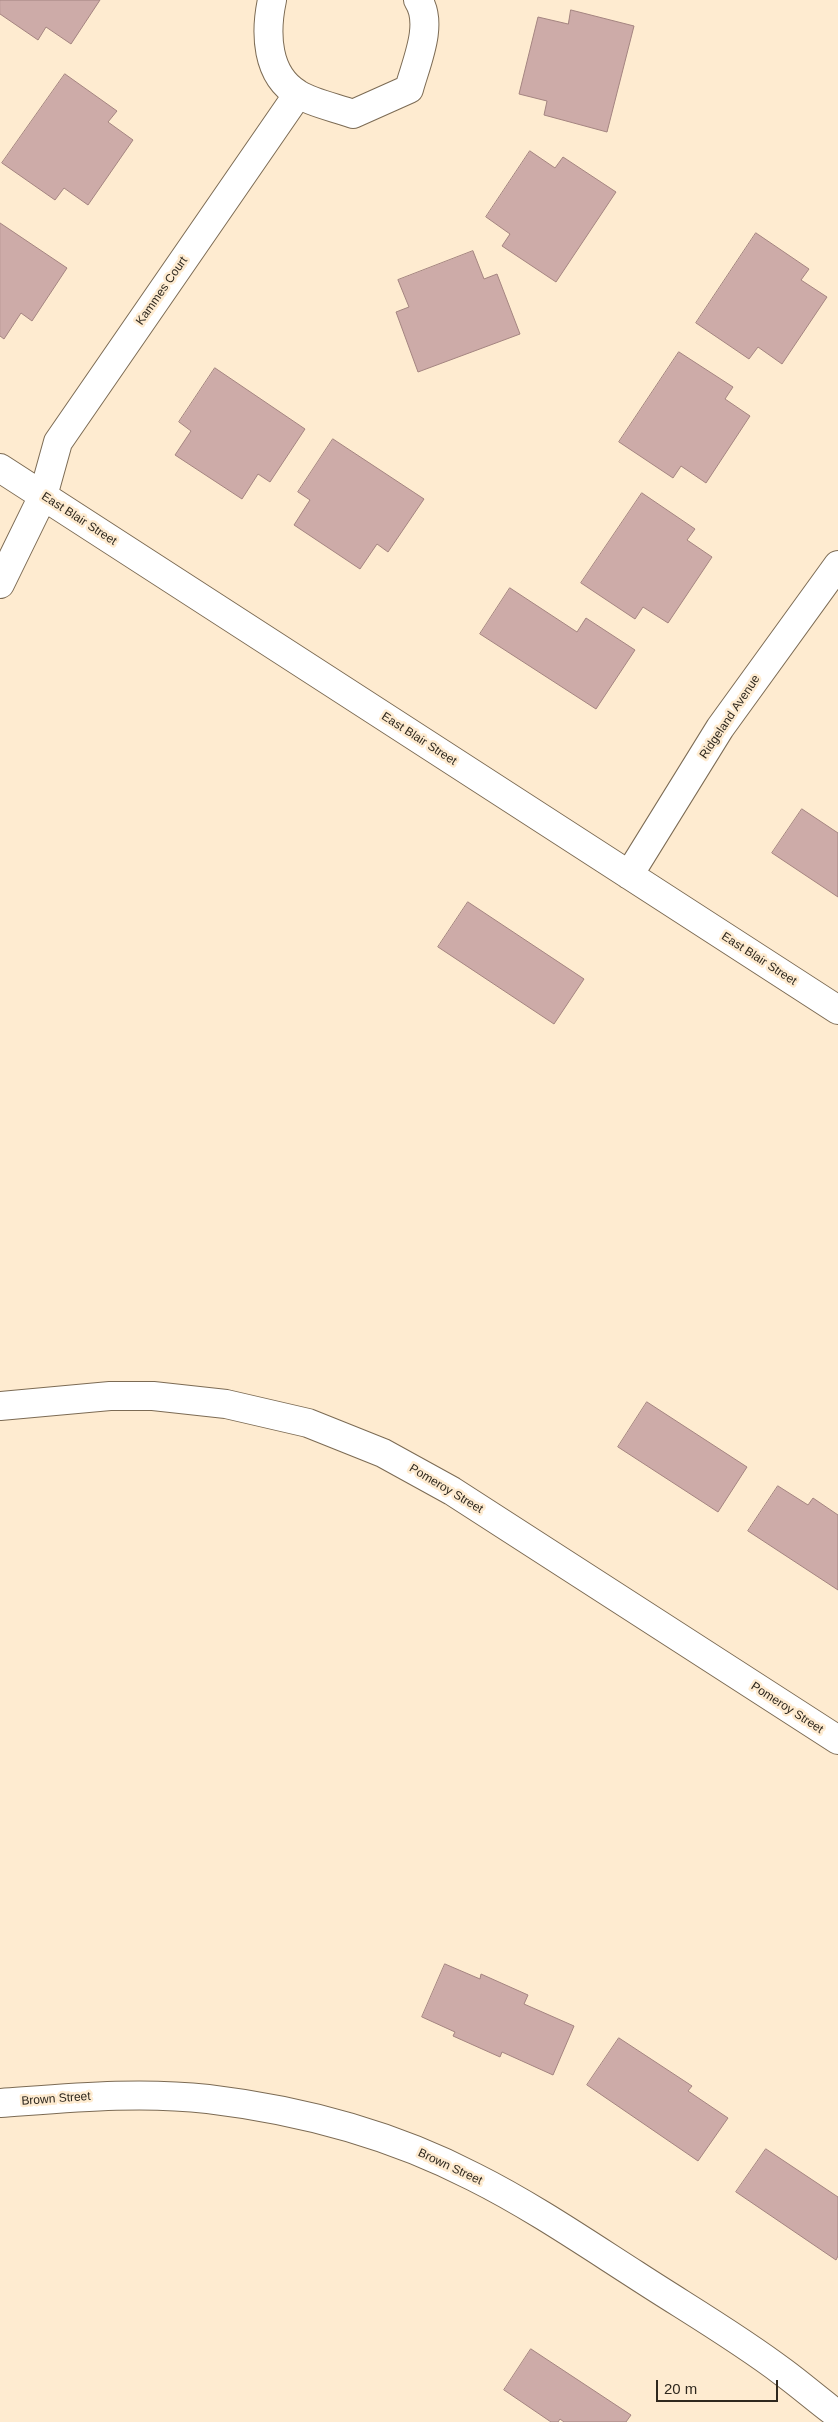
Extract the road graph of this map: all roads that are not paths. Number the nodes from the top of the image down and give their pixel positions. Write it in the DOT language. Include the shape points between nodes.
graph roads {
  1 [pos="272,0"];
  2 [pos="418,0"];
  3 [pos="298,94"];
  4 [pos="0,468"];
  5 [pos="43,496"];
  6 [pos="838,565"];
  7 [pos="0,584"];
  8 [pos="629,875"];
  9 [pos="838,1010"];
  10 [pos="0,1406"];
  11 [pos="838,1740"];
  12 [pos="0,2103"];
  13 [pos="838,2415"];
  1 -- 3 [label="street" via="270,51 276,74"];
  2 -- 3 [label="street" via="424,9 422,42 409,89 353,114"];
  3 -- 5 [label="street, Kammes Court" via="58,442"];
  4 -- 5 [label="street, East Blair Street"];
  5 -- 7 [label="street, Kammes Court"];
  5 -- 8 [label="street, East Blair Street"];
  6 -- 8 [label="street, Ridgeland Avenue" via="720,728"];
  8 -- 9 [label="street, East Blair Street"];
  10 -- 11 [label="street, Pomeroy Street" via="110,1396 153,1396 226,1404 308,1423 364,1445 452,1490"];
  12 -- 13 [label="street, Brown Street" via="98,2096 208,2099 288,2112 383,2138 473,2176 551,2220 783,2371"];
}
